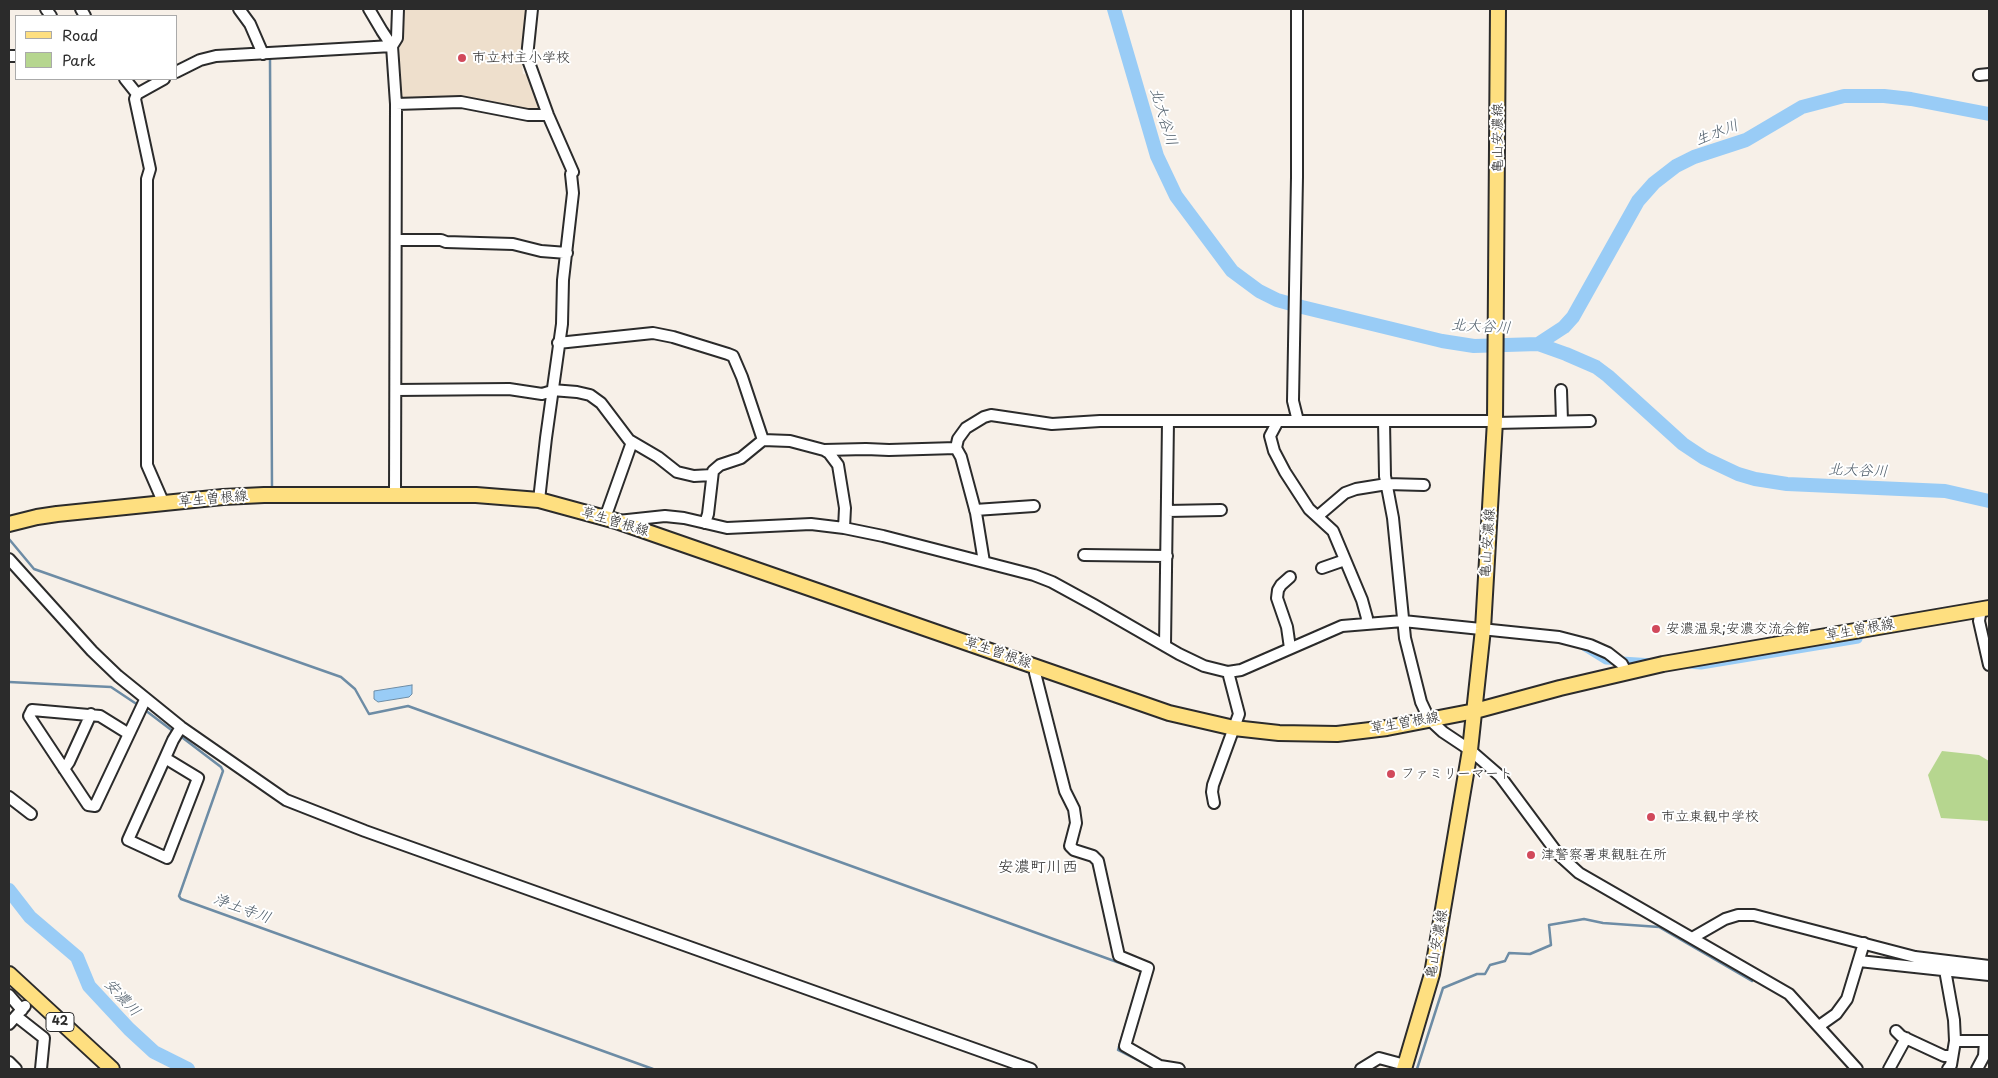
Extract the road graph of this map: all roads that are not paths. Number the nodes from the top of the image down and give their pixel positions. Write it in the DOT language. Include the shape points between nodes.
graph roads {
  1 [pos="239,9"];
  2 [pos="370,9"];
  3 [pos="398,9"];
  4 [pos="532,9"];
  5 [pos="1297,9"];
  6 [pos="1498,9"];
  7 [pos="392,46"];
  8 [pos="263,54"];
  9 [pos="178,71"];
  10 [pos="126,80"];
  11 [pos="162,80"];
  12 [pos="137,94"];
  13 [pos="396,104"];
  14 [pos="548,114"];
  15 [pos="396,240"];
  16 [pos="567,253"];
  17 [pos="558,342"];
  18 [pos="396,390"];
  19 [pos="552,390"];
  20 [pos="1561,390"];
  21 [pos="1168,421"];
  22 [pos="1278,421"];
  23 [pos="1298,421"];
  24 [pos="1384,421"];
  25 [pos="1590,421"];
  26 [pos="1495,422"];
  27 [pos="1562,422"];
  28 [pos="763,440"];
  29 [pos="632,442"];
  30 [pos="956,448"];
  31 [pos="824,450"];
  32 [pos="712,475"];
  33 [pos="1387,484"];
  34 [pos="1424,485"];
  35 [pos="395,496"];
  36 [pos="539,500"];
  37 [pos="164,504"];
  38 [pos="1034,506"];
  39 [pos="975,510"];
  40 [pos="1167,510"];
  41 [pos="1221,510"];
  42 [pos="1318,516"];
  43 [pos="610,519"];
  44 [pos="705,523"];
  45 [pos="9,524"];
  46 [pos="844,528"];
  47 [pos="1084,555"];
  48 [pos="1167,556"];
  49 [pos="9,559"];
  50 [pos="1345,560"];
  51 [pos="984,562"];
  52 [pos="1322,568"];
  53 [pos="1290,577"];
  54 [pos="1985,608"];
  55 [pos="1403,621"];
  56 [pos="1366,623"];
  57 [pos="1483,629"];
  58 [pos="1166,646"];
  59 [pos="1290,648"];
  60 [pos="1988,653"];
  61 [pos="1989,665"];
  62 [pos="1035,666"];
  63 [pos="1228,672"];
  64 [pos="1626,672"];
  65 [pos="145,700"];
  66 [pos="1475,711"];
  67 [pos="91,714"];
  68 [pos="1429,719"];
  69 [pos="181,727"];
  70 [pos="1234,728"];
  71 [pos="129,734"];
  72 [pos="1470,750"];
  73 [pos="165,758"];
  74 [pos="64,769"];
  75 [pos="9,797"];
  76 [pos="1214,804"];
  77 [pos="31,814"];
  78 [pos="1692,938"];
  79 [pos="1864,943"];
  80 [pos="1859,961"];
  81 [pos="1989,966"];
  82 [pos="1945,970"];
  83 [pos="9,974"];
  84 [pos="1989,975"];
  85 [pos="9,995"];
  86 [pos="9,1005"];
  87 [pos="18,1014"];
  88 [pos="1819,1026"];
  89 [pos="1896,1031"];
  90 [pos="1906,1038"];
  91 [pos="1987,1040"];
  92 [pos="1955,1041"];
  93 [pos="1952,1056"];
  94 [pos="9,1062"];
  95 [pos="1404,1067"];
  96 [pos="16,1069"];
  97 [pos="41,1069"];
  98 [pos="112,1069"];
  99 [pos="1031,1069"];
  100 [pos="1175,1069"];
  101 [pos="1361,1069"];
  102 [pos="1858,1069"];
  103 [pos="1889,1069"];
  104 [pos="1948,1069"];
  105 [pos="1977,1069"];
  1 -- 8 [label="street" via="250,24"];
  2 -- 7 [label="street"];
  3 -- 7 [label="street" via="397,38"];
  4 -- 14 [label="street" via="527,57"];
  5 -- 23 [label="street" via="1294,401"];
  6 -- 26 [label="main road, 亀山安濃線"];
  7 -- 8 [label="street"];
  7 -- 13 [label="street"];
  8 -- 9 [label="street" via="209,57"];
  10 -- 12 [label="street"];
  11 -- 12 [label="street"];
  12 -- 37 [label="street" via="136,105 150,169 147,179 147,465"];
  13 -- 14 [label="street" via="461,102 528,115"];
  13 -- 15 [label="street"];
  14 -- 16 [label="street" via="573,172 574,193"];
  15 -- 16 [label="street" via="513,244"];
  15 -- 18 [label="street"];
  16 -- 17 [label="street"];
  17 -- 19 [label="street"];
  17 -- 28 [label="street" via="653,332 728,354 736,360"];
  18 -- 19 [label="street" via="510,389 542,394"];
  18 -- 35 [label="street"];
  19 -- 29 [label="street" via="590,395 601,403"];
  19 -- 36 [label="street"];
  20 -- 27 [label="street"];
  21 -- 22 [label="street"];
  21 -- 30 [label="street" via="1046,424 989,416 974,421 966,428"];
  21 -- 40 [label="street"];
  22 -- 23 [label="street"];
  22 -- 42 [label="street" via="1270,436 1274,451 1306,504"];
  23 -- 24 [label="street"];
  24 -- 26 [label="street"];
  24 -- 33 [label="street"];
  25 -- 27 [label="street"];
  26 -- 27 [label="street"];
  26 -- 57 [label="main road, 亀山安濃線"];
  28 -- 31 [label="street" via="790,441"];
  28 -- 32 [label="street" via="741,458 717,466"];
  29 -- 32 [label="street" via="677,472 694,476"];
  29 -- 43 [label="street"];
  30 -- 31 [label="street"];
  30 -- 39 [label="street"];
  31 -- 46 [label="street" via="838,465"];
  32 -- 44 [label="street"];
  33 -- 34 [label="street"];
  33 -- 42 [label="street" via="1347,492"];
  33 -- 55 [label="street"];
  35 -- 36 [label="main road, 草生曽根線" via="476,495"];
  35 -- 37 [label="main road, 草生曽根線" via="264,495"];
  36 -- 43 [label="main road, 草生曽根線"];
  37 -- 45 [label="main road, 草生曽根線" via="37,517"];
  38 -- 39 [label="street"];
  39 -- 51 [label="street"];
  40 -- 41 [label="street"];
  40 -- 48 [label="street"];
  42 -- 50 [label="street" via="1333,531"];
  43 -- 44 [label="street" via="665,516"];
  43 -- 62 [label="main road, 草生曽根線"];
  44 -- 46 [label="street" via="727,528 810,524"];
  46 -- 51 [label="street"];
  47 -- 48 [label="street"];
  48 -- 58 [label="street"];
  49 -- 65 [label="street" via="92,651"];
  50 -- 52 [label="street"];
  50 -- 56 [label="street" via="1362,600"];
  51 -- 58 [label="street" via="1052,582"];
  53 -- 59 [label="street" via="1281,585 1277,598"];
  54 -- 60 [label="street" via="1979,621"];
  54 -- 64 [label="main road, 草生曽根線"];
  55 -- 56 [label="street"];
  55 -- 57 [label="street"];
  55 -- 68 [label="street" via="1421,702"];
  56 -- 59 [label="street" via="1342,626"];
  57 -- 64 [label="street" via="1543,635 1590,645 1608,652"];
  57 -- 66 [label="main road, 亀山安濃線"];
  58 -- 63 [label="street" via="1204,666"];
  59 -- 63 [label="street" via="1241,670"];
  60 -- 61 [label="street"];
  62 -- 70 [label="main road, 草生曽根線" via="1169,712"];
  62 -- 100 [label="street" via="1065,791 1074,809 1076,823 1070,846 1098,861 1119,956 1148,968 1125,1046 1160,1066"];
  63 -- 70 [label="street" via="1239,714"];
  64 -- 66 [label="main road, 草生曽根線"];
  65 -- 69 [label="street"];
  65 -- 71 [label="street"];
  66 -- 68 [label="main road, 草生曽根線"];
  66 -- 72 [label="main road, 亀山安濃線"];
  67 -- 71 [label="street"];
  67 -- 74 [label="street"];
  67 -- 74 [label="street" via="32,710 29,716"];
  68 -- 70 [label="main road, 草生曽根線" via="1337,734"];
  68 -- 72 [label="street"];
  69 -- 73 [label="street"];
  69 -- 99 [label="street" via="286,800 308,810"];
  70 -- 76 [label="street" via="1213,785"];
  71 -- 74 [label="street" via="95,806 88,805"];
  72 -- 78 [label="street" via="1500,776 1558,854 1579,873"];
  72 -- 95 [label="main road, 亀山安濃線" via="1430,985"];
  73 -- 73 [label="street" via="128,840 167,858 198,778"];
  75 -- 77 [label="street"];
  78 -- 79 [label="street" via="1725,919 1745,914"];
  78 -- 88 [label="street" via="1789,994"];
  79 -- 80 [label="street"];
  79 -- 81 [label="street" via="1915,957"];
  80 -- 82 [label="street"];
  80 -- 88 [label="street" via="1847,999 1836,1014"];
  82 -- 84 [label="street"];
  82 -- 92 [label="street"];
  83 -- 98 [label="main road, 42"];
  85 -- 87 [label="street"];
  86 -- 87 [label="street"];
  87 -- 97 [label="street" via="44,1038"];
  88 -- 102 [label="street"];
  89 -- 90 [label="street"];
  90 -- 93 [label="street" via="1944,1056"];
  90 -- 103 [label="street"];
  91 -- 92 [label="street"];
  91 -- 105 [label="street"];
  92 -- 93 [label="street"];
  93 -- 104 [label="street"];
  94 -- 96 [label="street"];
  95 -- 101 [label="street" via="1379,1058"];
}
